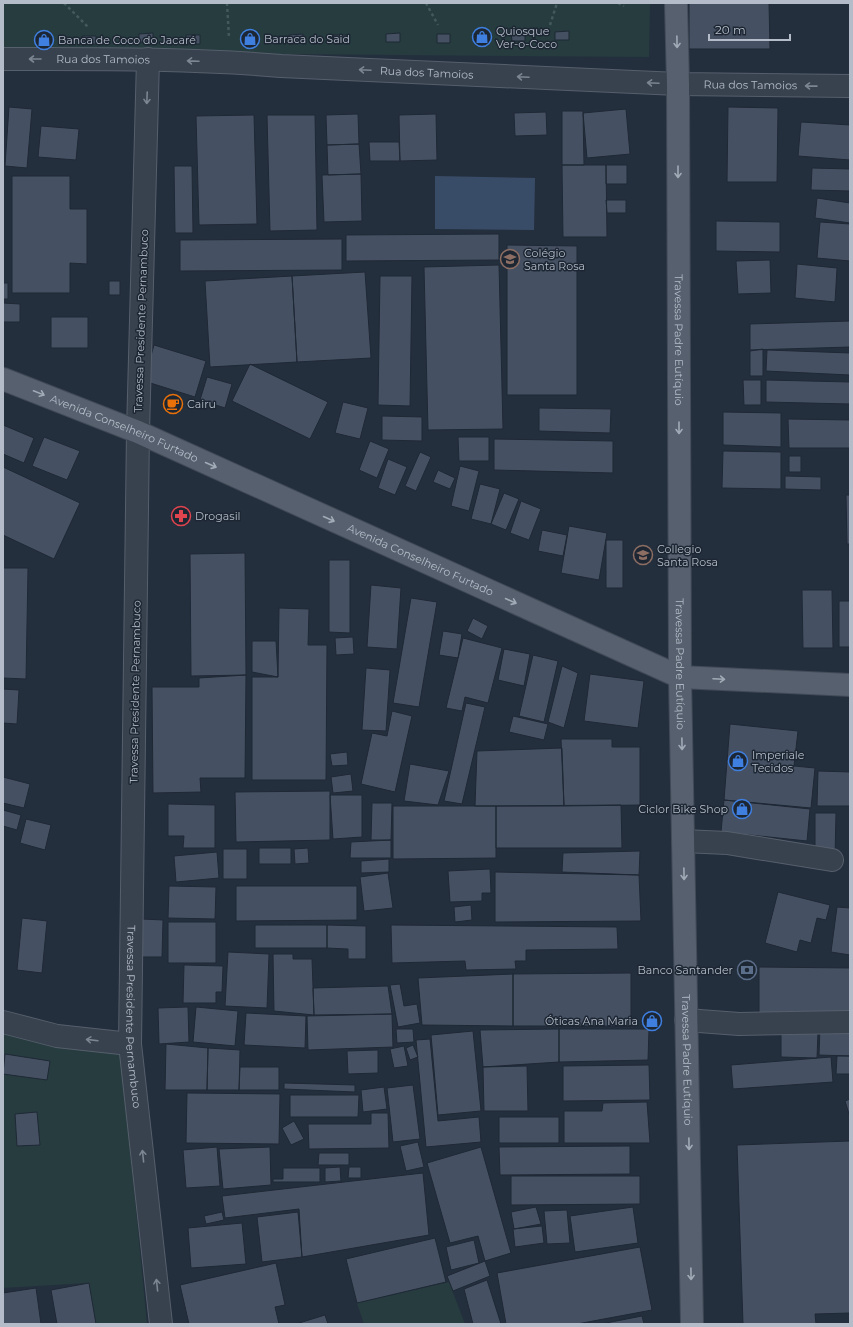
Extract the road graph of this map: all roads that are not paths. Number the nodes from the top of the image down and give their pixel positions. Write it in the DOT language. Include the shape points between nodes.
graph roads {
  1 [pos="676,3"];
  2 [pos="3,59"];
  3 [pos="148,59"];
  4 [pos="678,84"];
  5 [pos="850,86"];
  6 [pos="3,379"];
  7 [pos="138,432"];
  8 [pos="680,677"];
  9 [pos="850,685"];
  10 [pos="683,841"];
  11 [pos="832,860"];
  12 [pos="686,1020"];
  13 [pos="3,1022"];
  14 [pos="850,1022"];
  15 [pos="130,1044"];
  16 [pos="161,1324"];
  17 [pos="692,1324"];
  1 -- 4 [label="main road, Travessa Padre Eutíquio, one-way"];
  3 -- 2 [label="street, Rua dos Tamoios, one-way"];
  4 -- 3 [label="street, Rua dos Tamoios, one-way"];
  3 -- 7 [label="street, Travessa Presidente Pernambuco, one-way"];
  5 -- 4 [label="street, Rua dos Tamoios, one-way"];
  4 -- 8 [label="main road, Travessa Padre Eutíquio, one-way"];
  6 -- 7 [label="main road, Avenida Conselheiro Furtado, one-way"];
  7 -- 8 [label="main road, Avenida Conselheiro Furtado, one-way"];
  7 -- 15 [label="street, Travessa Presidente Pernambuco"];
  8 -- 9 [label="main road, Avenida Conselheiro Furtado, one-way"];
  8 -- 10 [label="main road, Travessa Padre Eutíquio, one-way"];
  10 -- 11 [label="street" via="727,843"];
  10 -- 12 [label="main road, Travessa Padre Eutíquio, one-way"];
  12 -- 14 [label="street" via="739,1024"];
  12 -- 17 [label="main road, Travessa Padre Eutíquio, one-way"];
  15 -- 13 [label="street, one-way" via="57,1036"];
  16 -- 15 [label="street, Travessa Presidente Pernambuco, one-way"];
}
